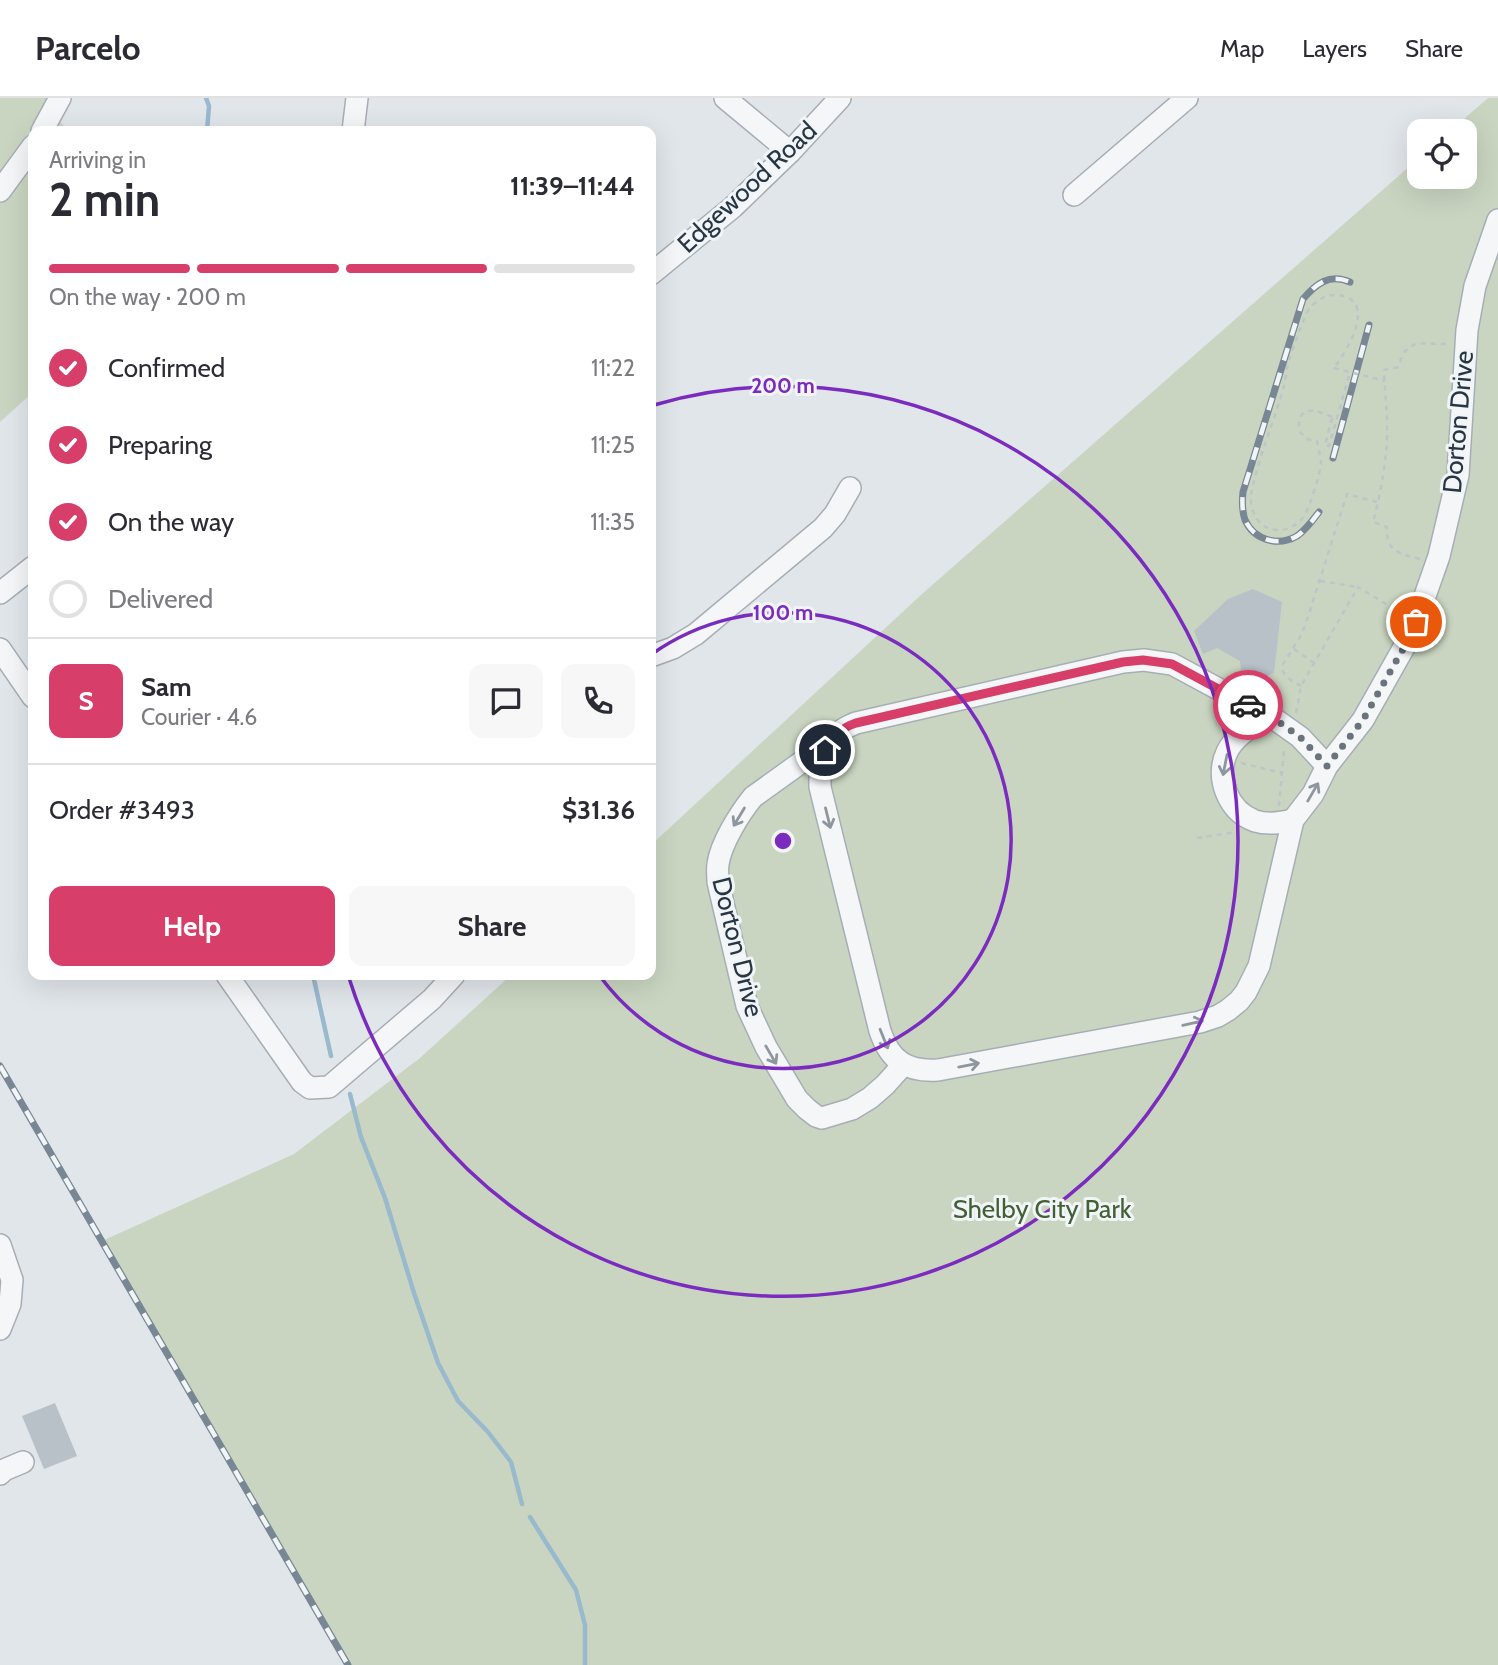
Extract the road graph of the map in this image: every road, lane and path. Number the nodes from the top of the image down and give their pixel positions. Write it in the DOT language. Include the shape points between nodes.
graph roads {
  1 [pos="60,98"];
  2 [pos="356,98"];
  3 [pos="725,98"];
  4 [pos="840,98"];
  5 [pos="1187,98"];
  6 [pos="46,126"];
  7 [pos="353,126"];
  8 [pos="790,152"];
  9 [pos="28,153"];
  10 [pos="0,191"];
  11 [pos="1074,195"];
  12 [pos="1498,220"];
  13 [pos="656,270"];
  14 [pos="1465,344"];
  15 [pos="1350,372"];
  16 [pos="1385,381"];
  17 [pos="850,488"];
  18 [pos="1378,503"];
  19 [pos="1436,564"];
  20 [pos="28,571"];
  21 [pos="1320,581"];
  22 [pos="1358,587"];
  23 [pos="0,593"];
  24 [pos="1416,622"];
  25 [pos="0,649"];
  26 [pos="1293,649"];
  27 [pos="656,654"];
  28 [pos="1314,663"];
  29 [pos="1301,685"];
  30 [pos="28,690"];
  31 [pos="1296,713"];
  32 [pos="1268,716"];
  33 [pos="828,743"];
  34 [pos="1284,748"];
  35 [pos="1225,759"];
  36 [pos="1327,766"];
  37 [pos="1282,773"];
  38 [pos="1280,819"];
  39 [pos="1197,838"];
  40 [pos="231,980"];
  41 [pos="449,980"];
  42 [pos="903,1065"];
  43 [pos="0,1245"];
  44 [pos="0,1329"];
  45 [pos="23,1462"];
  46 [pos="0,1474"];
  1 -- 6 [label="street"];
  2 -- 7 [label="street"];
  3 -- 8 [label="street"];
  4 -- 8 [label="street, Edgewood Road"];
  5 -- 11 [label="street"];
  8 -- 13 [label="street, Edgewood Road" via="733,207"];
  9 -- 10 [label="street"];
  12 -- 14 [label="street, Dorton Drive" via="1475,286"];
  14 -- 16 [label="path" via="1410,346 1398,367 1384,370"];
  14 -- 19 [label="street, Dorton Drive" via="1458,475"];
  15 -- 15 [label="path, bridge" via="1334,368 1348,348 1359,312 1344,297 1319,299 1308,309 1287,366 1251,495 1254,514 1265,528 1290,528 1305,516 1320,457 1317,441 1298,431 1299,421 1311,410 1332,417 1325,446 1329,446"];
  15 -- 16 [label="path, bridge"];
  16 -- 18 [label="path" via="1387,441"];
  17 -- 27 [label="street" via="823,528 696,634"];
  18 -- 19 [label="path" via="1373,522 1387,527 1390,546"];
  18 -- 21 [label="path" via="1347,494"];
  19 -- 24 [label="street, Dorton Drive"];
  20 -- 23 [label="street"];
  21 -- 22 [label="path"];
  21 -- 26 [label="path"];
  22 -- 24 [label="path"];
  22 -- 28 [label="path"];
  24 -- 36 [label="street, Dorton Drive" via="1363,720"];
  25 -- 30 [label="street"];
  26 -- 28 [label="path"];
  26 -- 29 [label="path" via="1282,670"];
  28 -- 29 [label="path"];
  29 -- 31 [label="path"];
  32 -- 33 [label="street, Dorton Drive" via="1172,664 1143,660 856,723"];
  32 -- 35 [label="street" via="1237,738"];
  32 -- 36 [label="street, Dorton Drive" via="1300,737"];
  33 -- 42 [label="street, one-way" via="821,759 820,787 880,1031 889,1051"];
  33 -- 42 [label="street, Dorton Drive, one-way" via="748,803 726,840 718,863 718,882 747,1006 766,1047 807,1109 822,1118 852,1109"];
  34 -- 37 [label="path"];
  35 -- 37 [label="path"];
  35 -- 38 [label="street, one-way" via="1222,780 1231,802 1257,821"];
  38 -- 36 [label="street, Dorton Drive, one-way" via="1313,794"];
  37 -- 38 [label="path"];
  38 -- 39 [label="path" via="1248,830"];
  42 -- 38 [label="street, Dorton Drive, one-way" via="938,1070 1181,1026 1228,1010 1246,992 1259,965"];
  40 -- 41 [label="street" via="310,1088 329,1087"];
  43 -- 44 [label="street" via="12,1280 10,1304"];
  45 -- 46 [label="street"];
}
